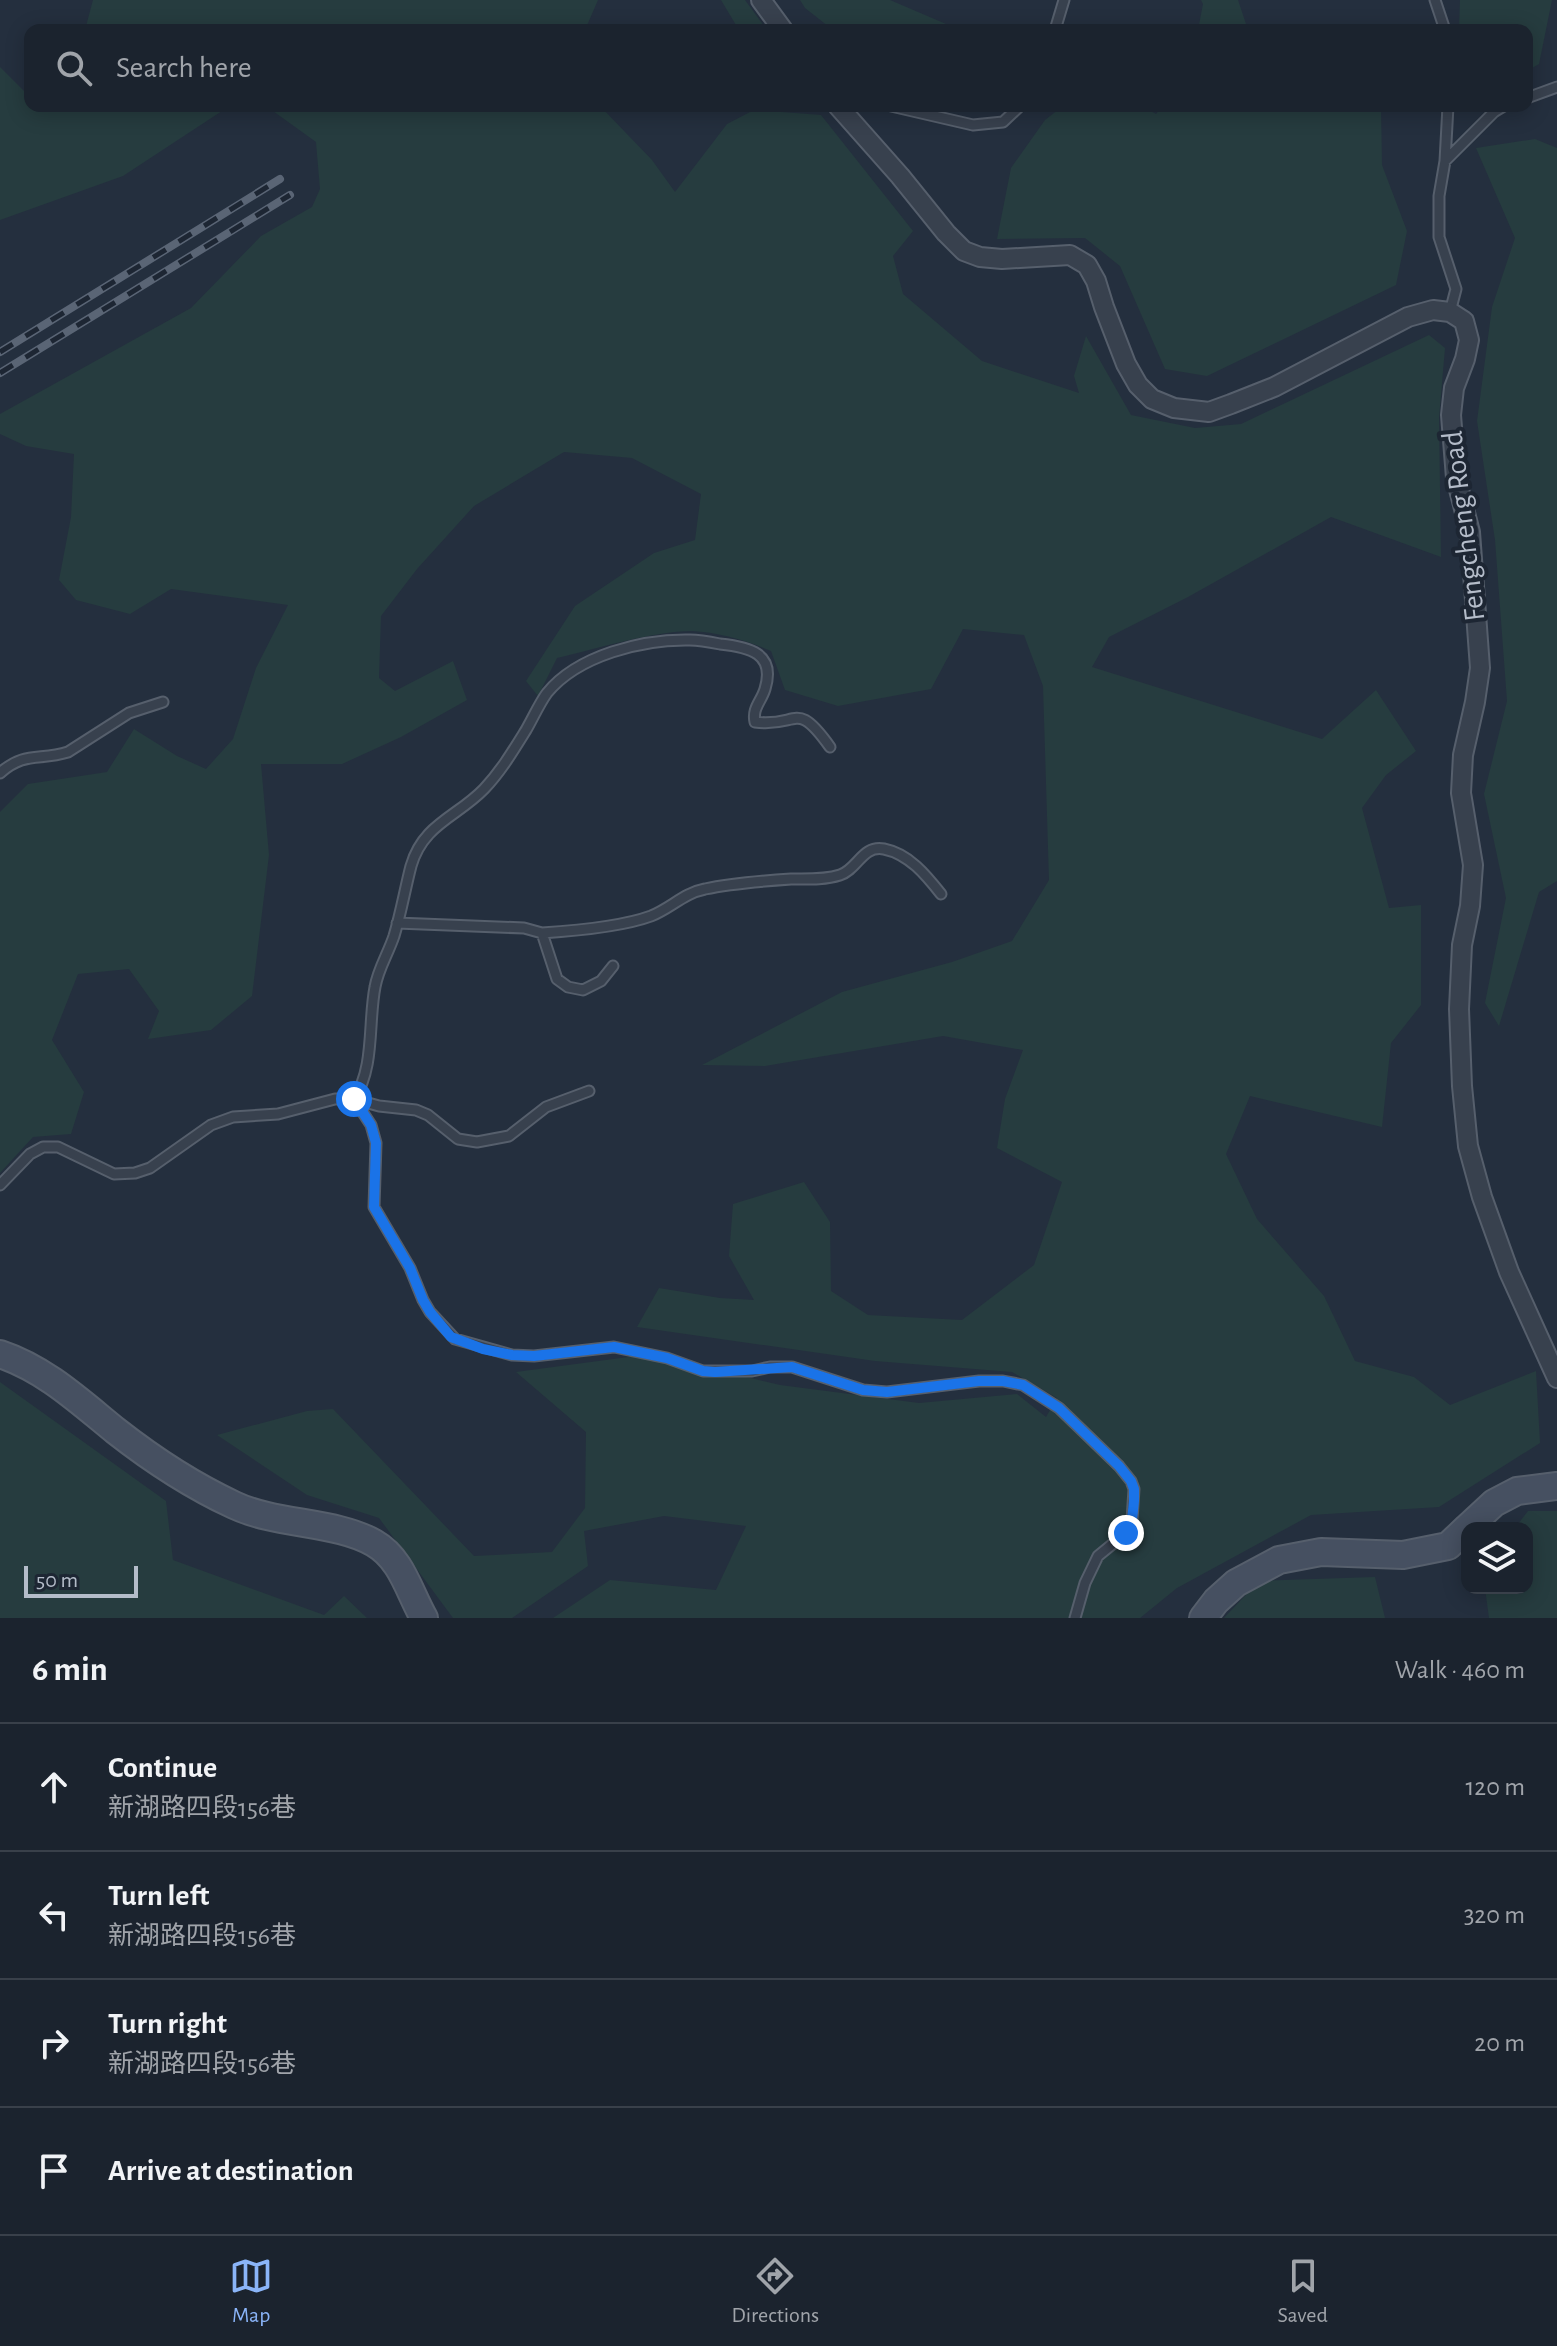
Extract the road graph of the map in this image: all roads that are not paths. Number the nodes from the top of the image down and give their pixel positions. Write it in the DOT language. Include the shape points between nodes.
graph roads {
  1 [pos="761,0"];
  2 [pos="1064,0"];
  3 [pos="1435,0"];
  4 [pos="779,24"];
  5 [pos="1057,24"];
  6 [pos="1443,24"];
  7 [pos="1557,87"];
  8 [pos="1533,96"];
  9 [pos="843,112"];
  10 [pos="917,112"];
  11 [pos="1014,112"];
  12 [pos="1448,112"];
  13 [pos="1494,112"];
  14 [pos="1445,161"];
  15 [pos="1450,312"];
  16 [pos="163,702"];
  17 [pos="830,747"];
  18 [pos="0,773"];
  19 [pos="941,894"];
  20 [pos="397,923"];
  21 [pos="542,933"];
  22 [pos="613,966"];
  23 [pos="589,1091"];
  24 [pos="354,1099"];
  25 [pos="0,1185"];
  26 [pos="0,1354"];
  27 [pos="1557,1378"];
  28 [pos="1557,1486"];
  29 [pos="1473,1522"];
  30 [pos="1461,1534"];
  31 [pos="424,1618"];
  32 [pos="1075,1618"];
  33 [pos="1203,1618"];
  1 -- 4 [label="street"];
  2 -- 5 [label="lane"];
  3 -- 6 [label="lane"];
  7 -- 8 [label="lane"];
  9 -- 15 [label="street" via="964,251 1002,259 1070,255 1087,265 1138,385 1152,399 1174,408 1209,412 1274,387 1408,317"];
  10 -- 11 [label="lane" via="973,125 1003,122"];
  12 -- 14 [label="lane"];
  13 -- 14 [label="lane"];
  14 -- 15 [label="lane" via="1439,237 1456,289"];
  15 -- 27 [label="street, Fengcheng Road" via="1464,321 1469,340 1451,415 1456,478 1470,532 1480,668 1461,793 1473,865 1459,1009 1468,1146 1509,1272"];
  16 -- 18 [label="lane" via="129,713 68,752 17,760"];
  17 -- 20 [label="lane" via="809,720 755,722 767,665 743,647 663,640 600,656 569,672 547,694 502,769 475,799 430,831 412,863"];
  19 -- 21 [label="lane" via="900,855 872,849 842,875 705,889 647,917"];
  20 -- 21 [label="lane"];
  20 -- 24 [label="lane" via="375,984 370,1041"];
  21 -- 22 [label="lane" via="557,979 568,987 583,990 601,981"];
  23 -- 24 [label="lane" via="546,1107 509,1136 477,1142 458,1139 416,1110"];
  24 -- 25 [label="lane" via="233,1117 135,1173 114,1174 58,1147 43,1147"];
  24 -- 32 [label="lane" via="376,1143 374,1207 430,1312 455,1339 512,1355 614,1347 715,1372 792,1367 863,1390 887,1392 1003,1381 1023,1385 1059,1408 1119,1466 1134,1489 1132,1520 1126,1533 1098,1556"];
  26 -- 31 [label="street" via="50,1378 171,1472 236,1506 376,1544 406,1579"];
  28 -- 29 [label="street" via="1517,1491"];
  30 -- 33 [label="street" via="1448,1546 1403,1555 1321,1552 1279,1560 1236,1583"];
}
